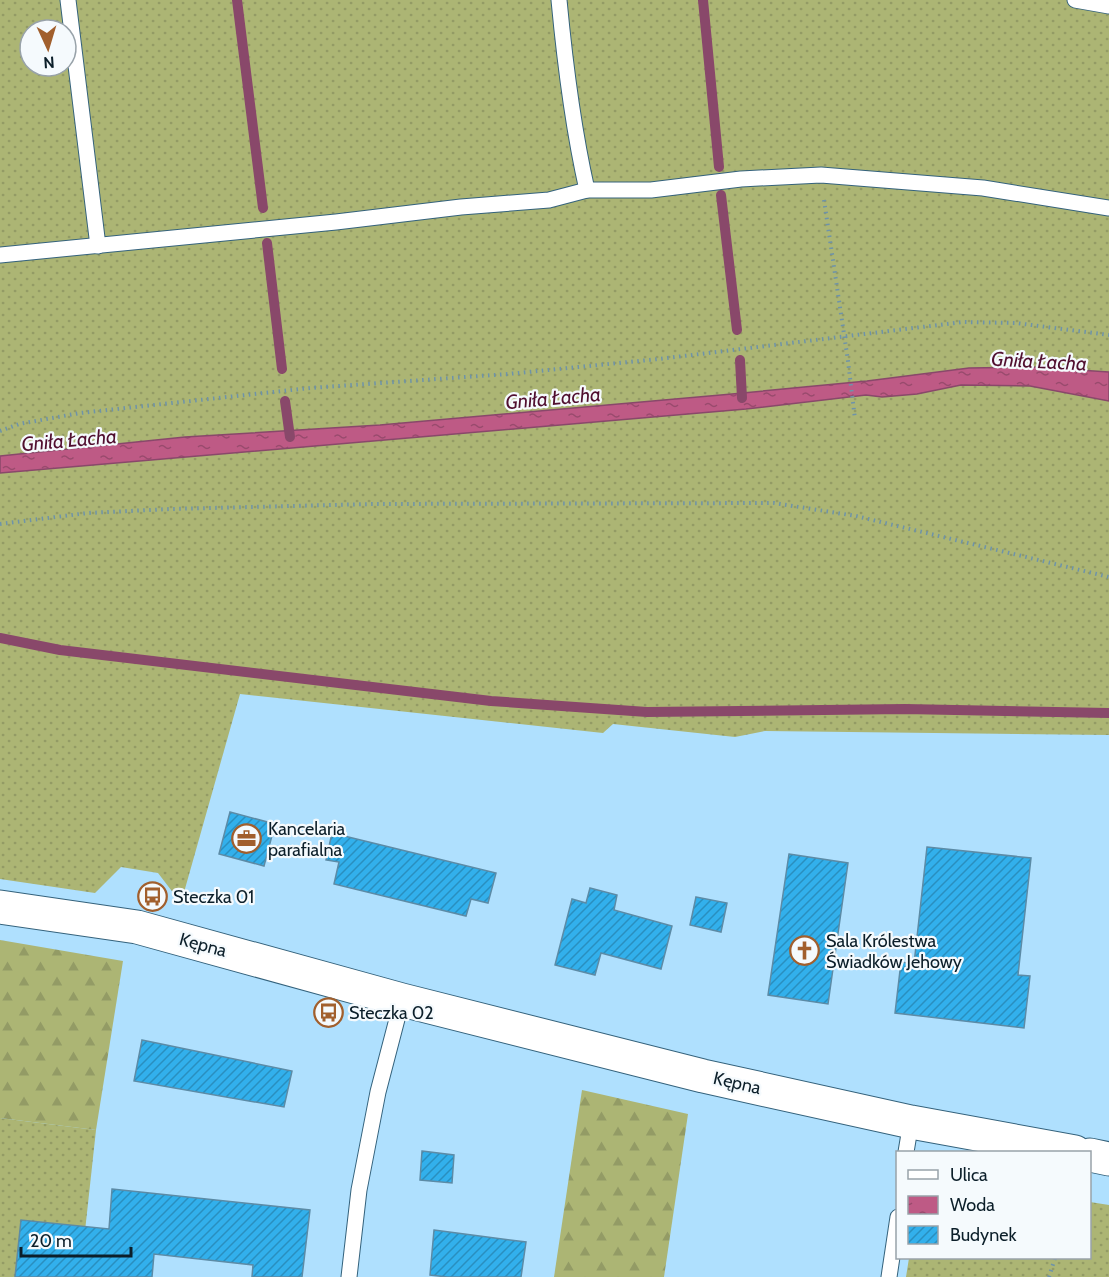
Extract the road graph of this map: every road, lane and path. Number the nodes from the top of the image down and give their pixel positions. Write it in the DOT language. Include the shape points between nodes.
graph roads {
  1 [pos="68,0"];
  2 [pos="559,0"];
  3 [pos="1075,0"];
  4 [pos="1109,6"];
  5 [pos="820,175"];
  6 [pos="587,190"];
  7 [pos="1109,208"];
  8 [pos="98,246"];
  9 [pos="0,255"];
  10 [pos="1109,335"];
  11 [pos="843,336"];
  12 [pos="855,419"];
  13 [pos="0,431"];
  14 [pos="0,524"];
  15 [pos="1109,577"];
  16 [pos="0,907"];
  17 [pos="402,1000"];
  18 [pos="909,1137"];
  19 [pos="1065,1151"];
  20 [pos="1091,1155"];
  21 [pos="1109,1159"];
  22 [pos="896,1226"];
  23 [pos="1054,1259"];
  24 [pos="349,1277"];
  25 [pos="890,1277"];
  26 [pos="1049,1277"];
  1 -- 8 [label="lane"];
  2 -- 6 [label="lane" via="564,57"];
  3 -- 4 [label="lane"];
  5 -- 6 [label="lane" via="741,179 651,190"];
  5 -- 7 [label="lane" via="983,188"];
  5 -- 11 [label="path"];
  6 -- 8 [label="lane" via="549,200"];
  8 -- 9 [label="lane"];
  10 -- 11 [label="path" via="1016,323 963,322"];
  11 -- 12 [label="path"];
  11 -- 13 [label="path" via="531,372 310,388 92,411"];
  14 -- 15 [label="path" via="88,513 170,509 774,503 856,516"];
  16 -- 17 [label="street, Kępna" via="137,927"];
  17 -- 18 [label="street, Kępna" via="703,1076"];
  17 -- 24 [label="lane" via="363,1168"];
  18 -- 19 [label="street, Kępna"];
  20 -- 21 [label="street"];
  22 -- 25 [label="lane"];
  23 -- 26 [label="path"];
}
